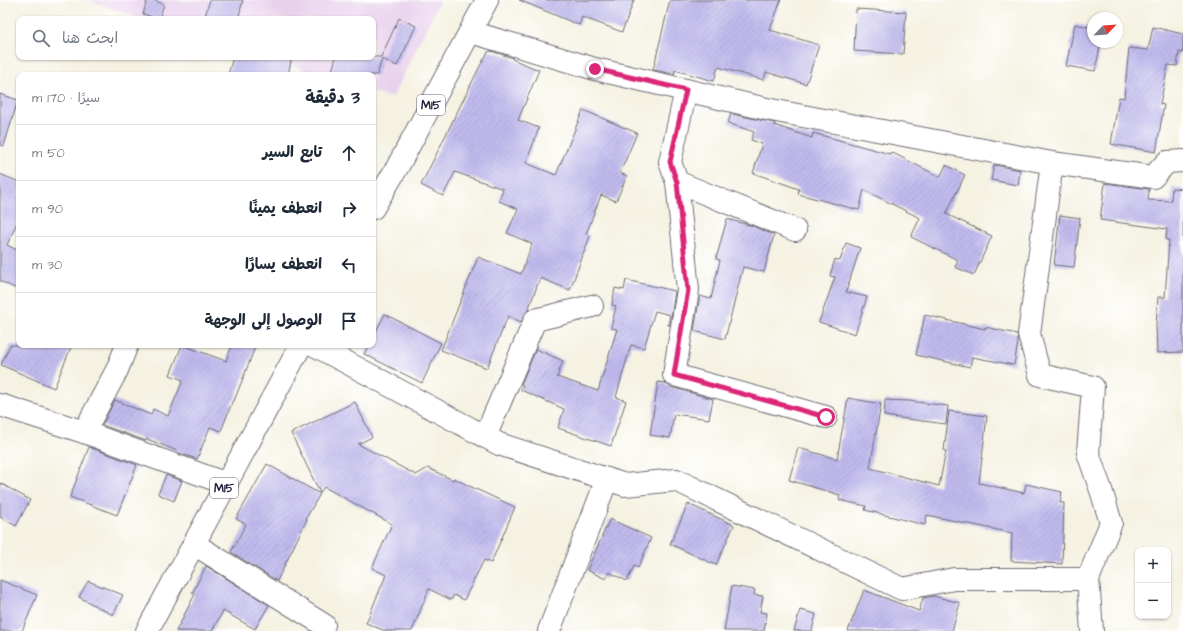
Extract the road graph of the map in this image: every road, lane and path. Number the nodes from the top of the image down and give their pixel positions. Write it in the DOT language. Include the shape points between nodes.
graph roads {
  1 [pos="487,0"];
  2 [pos="471,32"];
  3 [pos="686,90"];
  4 [pos="1183,161"];
  5 [pos="1052,163"];
  6 [pos="677,182"];
  7 [pos="376,203"];
  8 [pos="795,230"];
  9 [pos="592,306"];
  10 [pos="126,348"];
  11 [pos="300,348"];
  12 [pos="320,348"];
  13 [pos="0,405"];
  14 [pos="826,417"];
  15 [pos="84,432"];
  16 [pos="485,436"];
  17 [pos="607,479"];
  18 [pos="226,484"];
  19 [pos="194,544"];
  20 [pos="1088,579"];
  21 [pos="324,625"];
  22 [pos="147,631"];
  23 [pos="550,631"];
  24 [pos="1092,631"];
  1 -- 2 [label="main road, M15"];
  2 -- 3 [label="main road" via="595,69"];
  2 -- 7 [label="main road, M15"];
  3 -- 5 [label="main road" via="771,110"];
  3 -- 6 [label="main road" via="670,162"];
  4 -- 5 [label="main road" via="1167,162 1153,177"];
  5 -- 20 [label="main road" via="1029,334 1040,375 1093,386 1088,453 1111,523"];
  6 -- 8 [label="main road"];
  6 -- 14 [label="main road" via="688,290 674,375"];
  9 -- 16 [label="main road" via="535,320"];
  10 -- 15 [label="main road"];
  11 -- 18 [label="main road, M15"];
  12 -- 16 [label="main road"];
  13 -- 15 [label="main road"];
  15 -- 18 [label="main road"];
  16 -- 17 [label="main road" via="499,444"];
  17 -- 20 [label="main road" via="625,485 676,480 902,589 954,579"];
  17 -- 23 [label="main road"];
  18 -- 19 [label="main road, M15"];
  19 -- 21 [label="main road"];
  19 -- 22 [label="main road, M15"];
  20 -- 24 [label="main road"];
}
